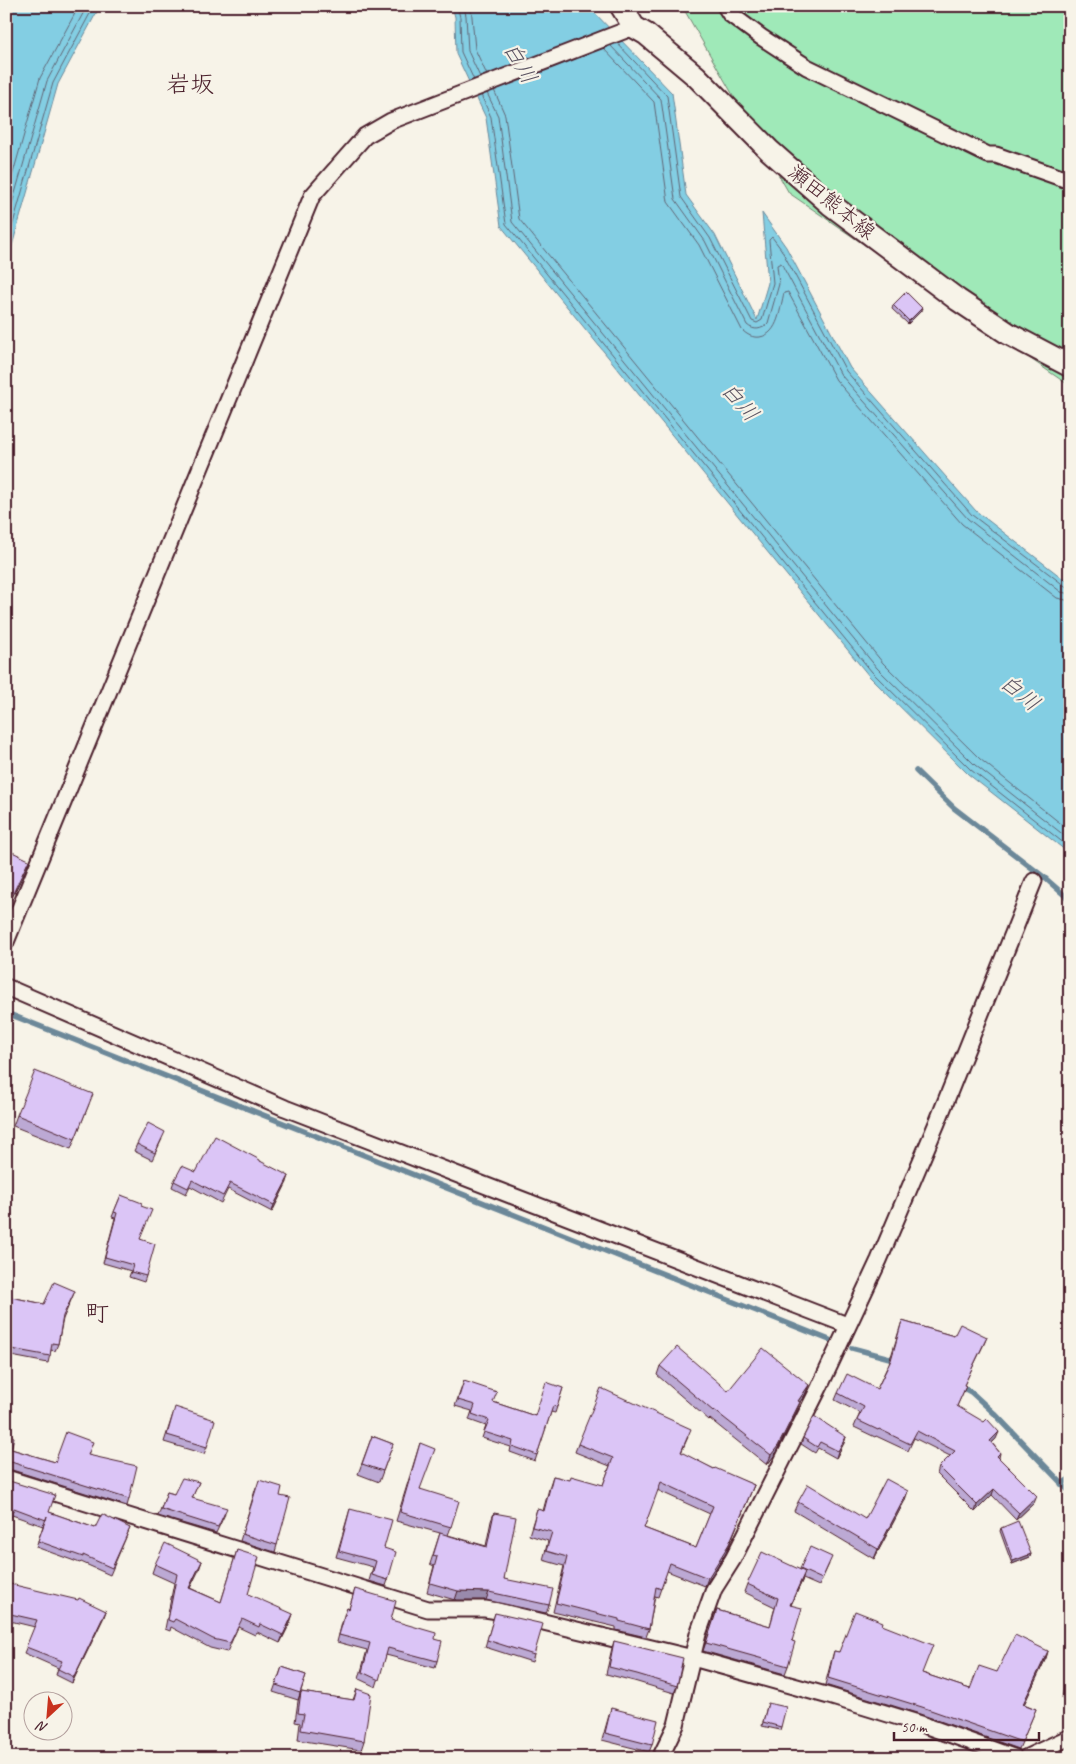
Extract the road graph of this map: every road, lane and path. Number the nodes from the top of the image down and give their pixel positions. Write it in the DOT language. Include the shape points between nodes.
graph roads {
  1 [pos="621,6"];
  2 [pos="725,6"];
  3 [pos="627,30"];
  4 [pos="1070,181"];
  5 [pos="1070,366"];
  6 [pos="1034,881"];
  7 [pos="6,942"];
  8 [pos="6,988"];
  9 [pos="847,1325"];
  10 [pos="6,1478"];
  11 [pos="693,1658"];
  12 [pos="1070,1736"];
  13 [pos="660,1758"];
  14 [pos="1016,1758"];
  15 [pos="1025,1758"];
  1 -- 3 [label="main road, 瀬田熊本線"];
  2 -- 4 [label="street" via="730,14 807,67 988,155"];
  3 -- 5 [label="main road, 瀬田熊本線" via="646,34 696,76 768,150 830,204 958,300 1009,334"];
  3 -- 7 [label="street" via="391,121 366,136 312,196"];
  6 -- 9 [label="street" via="937,1123 879,1260"];
  8 -- 9 [label="street" via="285,1108"];
  9 -- 11 [label="street" via="746,1533 714,1589"];
  10 -- 11 [label="street" via="428,1609 498,1611"];
  11 -- 13 [label="street" via="676,1725"];
  11 -- 14 [label="street" via="921,1724"];
  12 -- 15 [label="street"];
}
